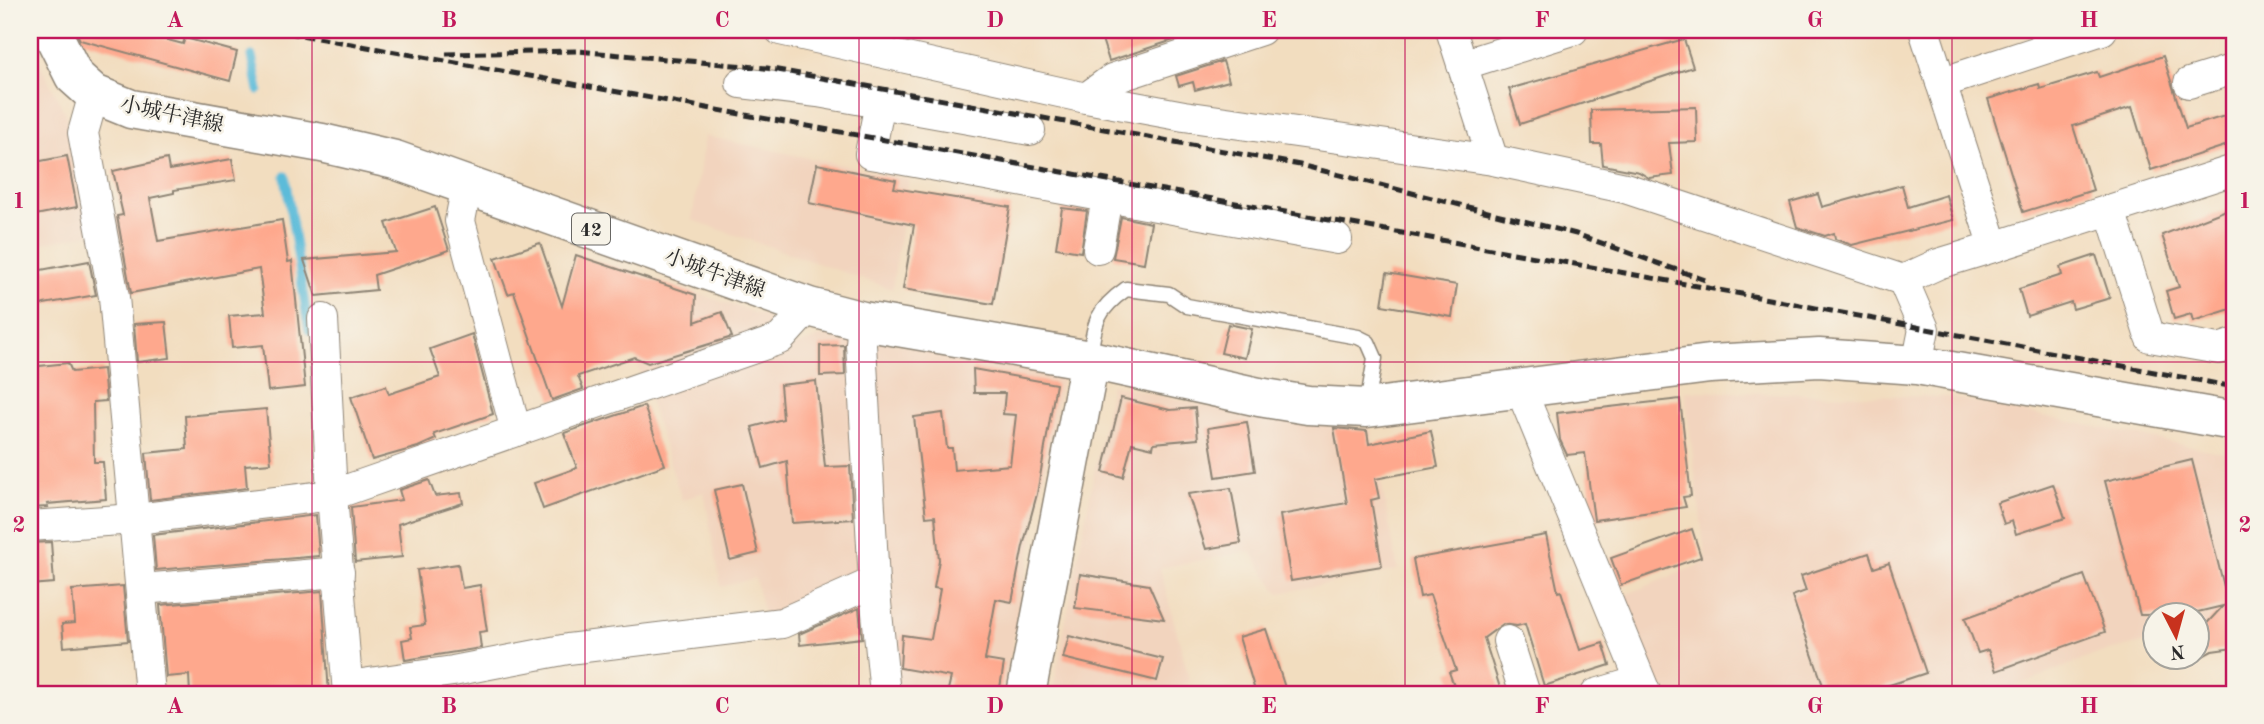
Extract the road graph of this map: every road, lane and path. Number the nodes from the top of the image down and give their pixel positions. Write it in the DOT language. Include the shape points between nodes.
graph roads {
  1 [pos="48,30"];
  2 [pos="780,30"];
  3 [pos="1261,30"];
  4 [pos="1451,30"];
  5 [pos="1573,30"];
  6 [pos="1924,30"];
  7 [pos="2102,30"];
  8 [pos="833,35"];
  9 [pos="1462,65"];
  10 [pos="2234,69"];
  11 [pos="741,83"];
  12 [pos="1941,83"];
  13 [pos="2189,83"];
  14 [pos="94,94"];
  15 [pos="1086,98"];
  16 [pos="881,112"];
  17 [pos="1030,130"];
  18 [pos="1493,160"];
  19 [pos="2234,170"];
  20 [pos="467,185"];
  21 [pos="1107,201"];
  22 [pos="2110,210"];
  23 [pos="1337,239"];
  24 [pos="1994,247"];
  25 [pos="1098,249"];
  26 [pos="1903,280"];
  27 [pos="809,307"];
  28 [pos="323,319"];
  29 [pos="863,321"];
  30 [pos="2234,344"];
  31 [pos="1090,360"];
  32 [pos="1917,365"];
  33 [pos="1521,390"];
  34 [pos="1367,408"];
  35 [pos="2234,421"];
  36 [pos="516,431"];
  37 [pos="324,496"];
  38 [pos="136,519"];
  39 [pos="30,526"];
  40 [pos="339,572"];
  41 [pos="874,582"];
  42 [pos="142,589"];
  43 [pos="1508,641"];
  44 [pos="1643,687"];
  45 [pos="348,690"];
  46 [pos="150,694"];
  47 [pos="885,694"];
  48 [pos="1026,694"];
  49 [pos="1525,694"];
  50 [pos="1596,694"];
  1 -- 14 [label="main road, 小城牛津線 / 42" via="74,76"];
  2 -- 8 [label="street"];
  3 -- 15 [label="street" via="1112,79"];
  4 -- 9 [label="street"];
  5 -- 9 [label="street"];
  6 -- 12 [label="street"];
  7 -- 12 [label="street"];
  8 -- 15 [label="street"];
  9 -- 18 [label="street"];
  10 -- 13 [label="street"];
  11 -- 16 [label="street"];
  12 -- 24 [label="street"];
  14 -- 20 [label="main road, 小城牛津線 / 42" via="131,109 395,160"];
  14 -- 38 [label="street" via="83,133 114,297"];
  15 -- 18 [label="street"];
  16 -- 17 [label="street"];
  16 -- 21 [label="street" via="876,155 968,178"];
  18 -- 26 [label="street" via="1625,188"];
  19 -- 22 [label="street"];
  20 -- 27 [label="main road, 小城牛津線 / 42"];
  20 -- 36 [label="street" via="460,220"];
  21 -- 23 [label="street"];
  21 -- 25 [label="street"];
  22 -- 24 [label="street"];
  22 -- 30 [label="street" via="2150,337 2219,349"];
  24 -- 26 [label="street"];
  26 -- 32 [label="street" via="1924,329"];
  27 -- 29 [label="main road, 小城牛津線 / 42"];
  27 -- 36 [label="street" via="780,339"];
  28 -- 37 [label="street"];
  29 -- 31 [label="main road, 小城牛津線 / 42"];
  29 -- 41 [label="street"];
  31 -- 34 [label="main road, 小城牛津線" via="1259,397"];
  31 -- 34 [label="lane" via="1093,328 1104,304 1125,289 1169,294 1187,306 1368,342 1375,358"];
  31 -- 48 [label="main road"];
  32 -- 33 [label="main road, 小城牛津線" via="1819,358 1724,363"];
  32 -- 35 [label="main road, 小城牛津線"];
  33 -- 34 [label="main road, 小城牛津線"];
  33 -- 44 [label="street"];
  36 -- 37 [label="street"];
  37 -- 38 [label="street"];
  37 -- 40 [label="street"];
  38 -- 39 [label="street"];
  38 -- 42 [label="street"];
  40 -- 42 [label="street"];
  40 -- 45 [label="street"];
  41 -- 45 [label="street" via="782,623 568,649"];
  41 -- 47 [label="street"];
  42 -- 46 [label="street"];
  43 -- 49 [label="street"];
  44 -- 50 [label="street"];
}
